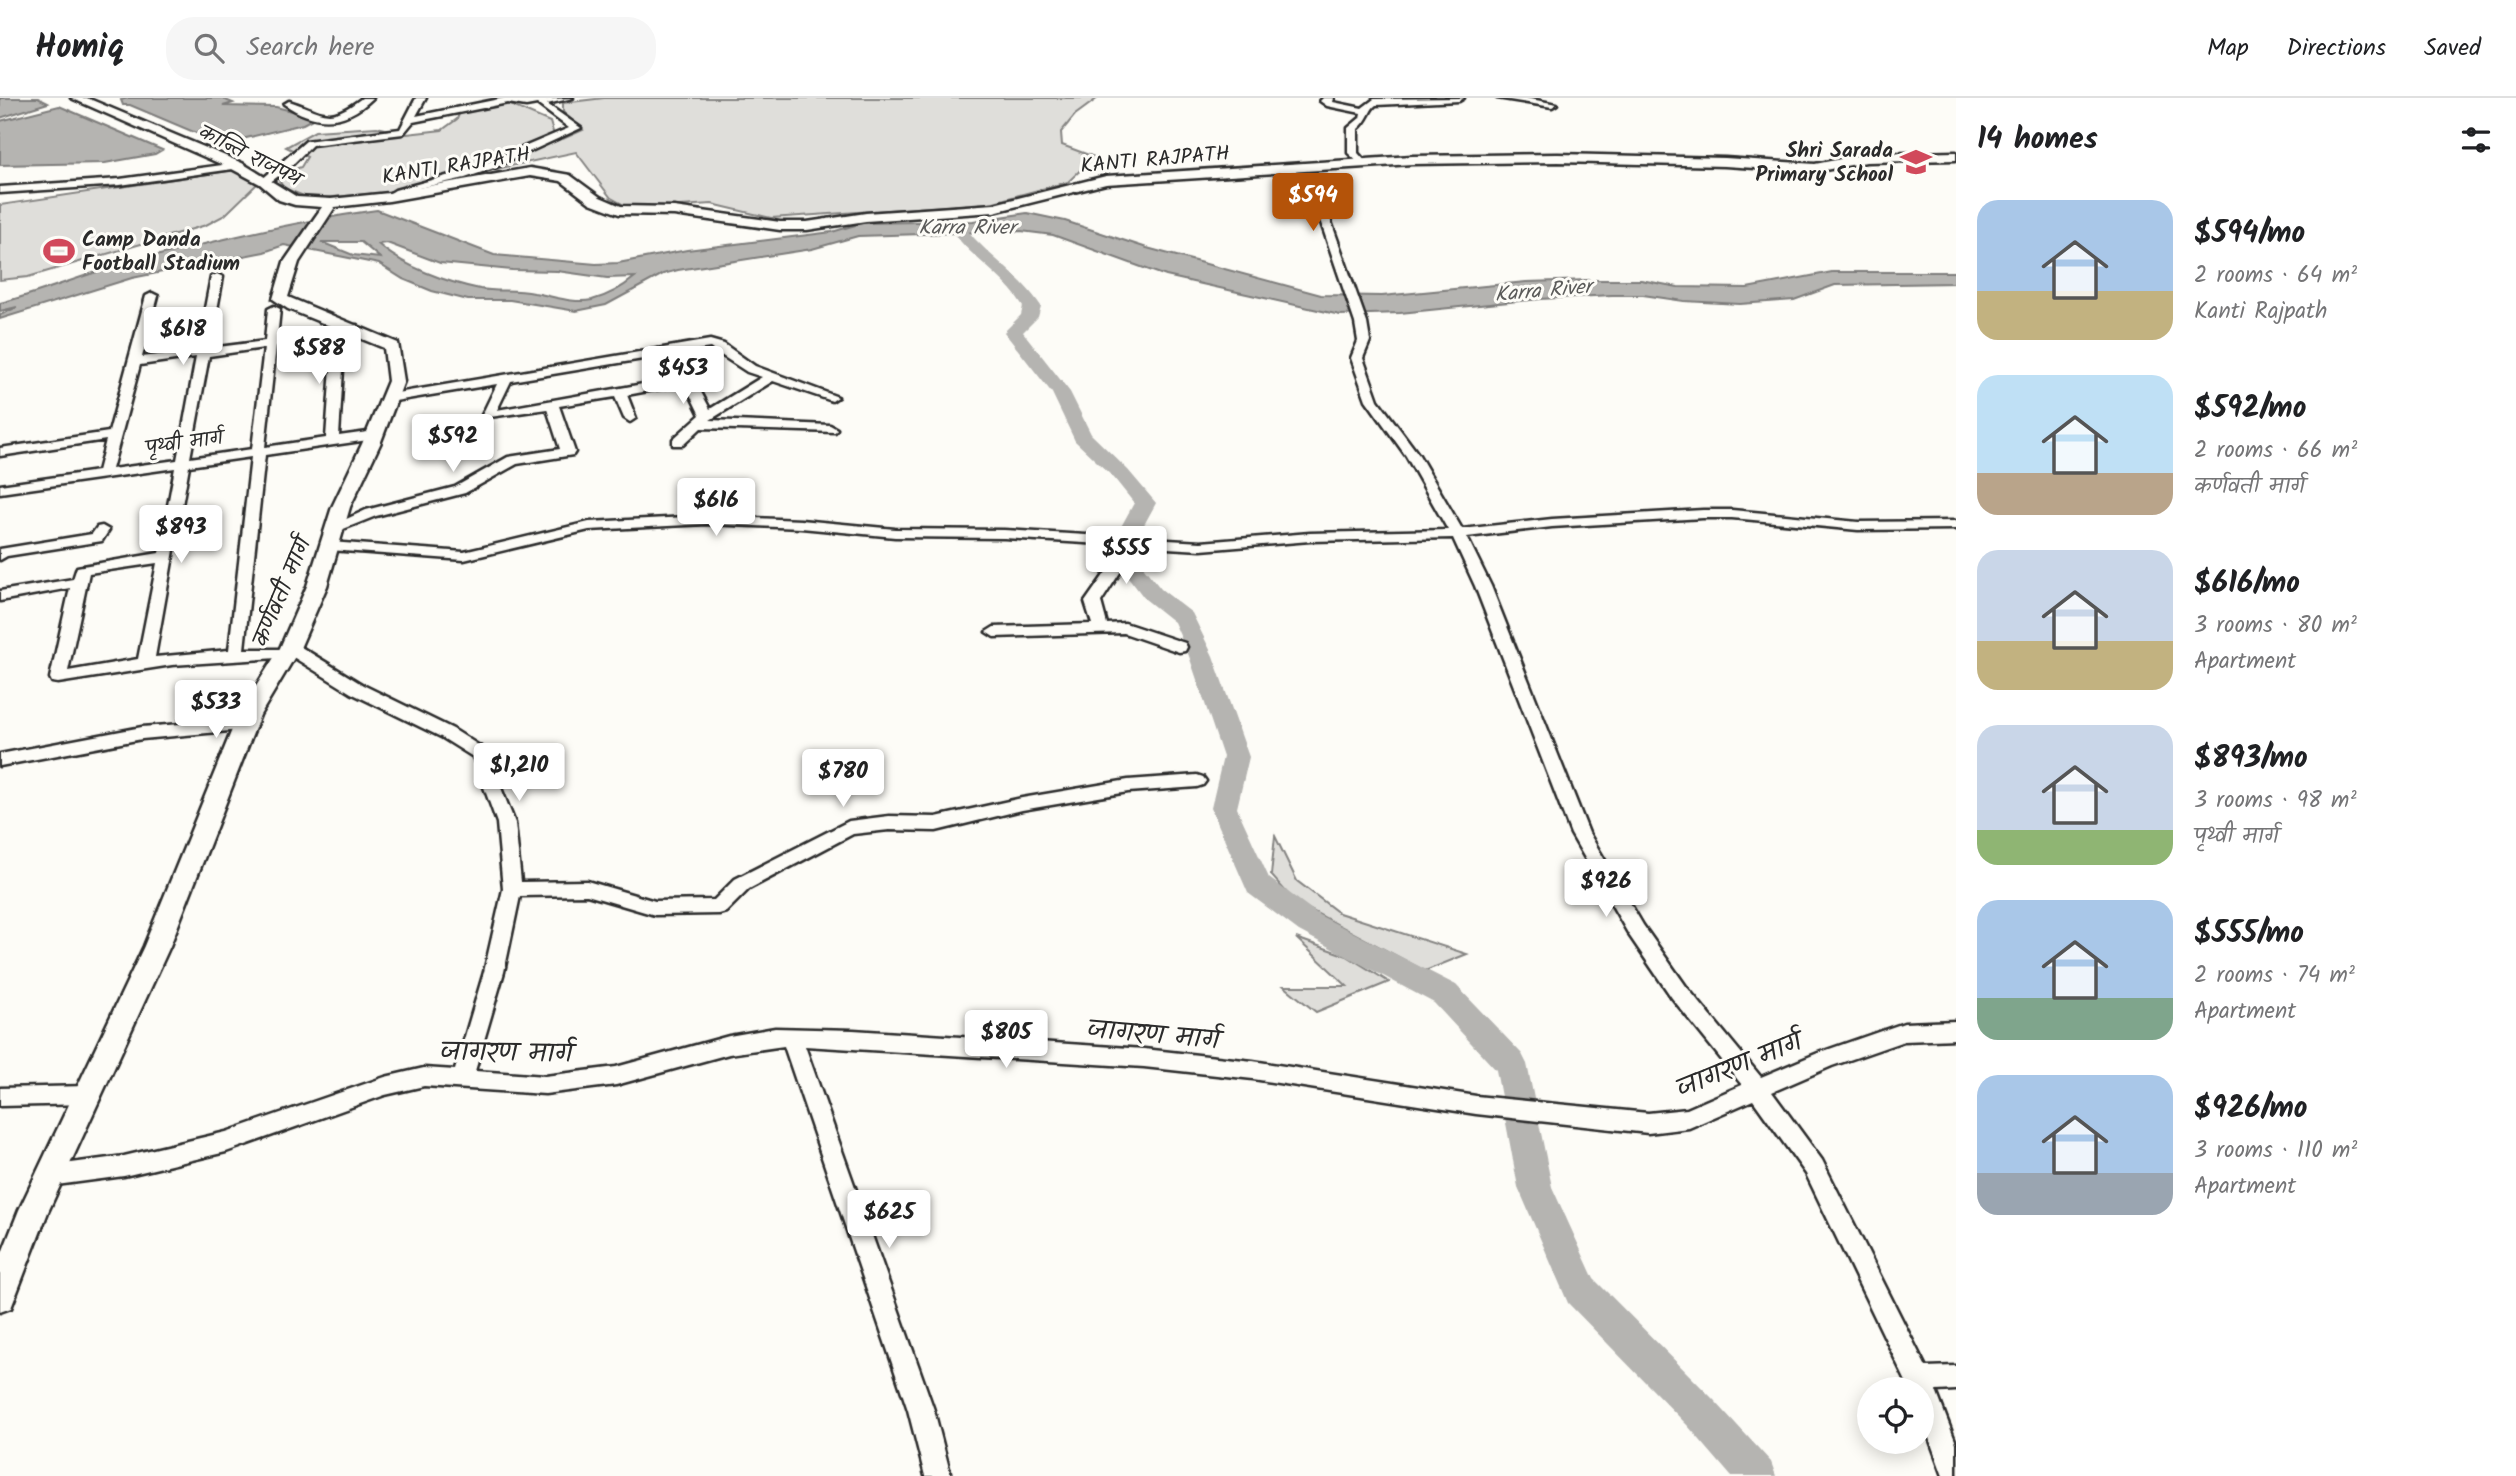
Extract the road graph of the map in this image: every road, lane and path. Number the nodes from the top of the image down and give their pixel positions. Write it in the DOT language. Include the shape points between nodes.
graph roads {
  1 [pos="77,98"];
  2 [pos="368,98"];
  3 [pos="421,98"];
  4 [pos="568,98"];
  5 [pos="1329,98"];
  6 [pos="1459,98"];
  7 [pos="1502,98"];
  8 [pos="546,100"];
  9 [pos="289,104"];
  10 [pos="1552,104"];
  11 [pos="1365,111"];
  12 [pos="408,120"];
  13 [pos="1956,156"];
  14 [pos="1362,163"];
  15 [pos="237,166"];
  16 [pos="1283,170"];
  17 [pos="265,181"];
  18 [pos="0,190"];
  19 [pos="389,197"];
  20 [pos="329,207"];
  21 [pos="217,277"];
  22 [pos="152,296"];
  23 [pos="274,309"];
  24 [pos="346,331"];
  25 [pos="270,343"];
  26 [pos="665,351"];
  27 [pos="202,352"];
  28 [pos="135,362"];
  29 [pos="772,376"];
  30 [pos="506,378"];
  31 [pos="678,382"];
  32 [pos="620,392"];
  33 [pos="832,397"];
  34 [pos="389,398"];
  35 [pos="552,404"];
  36 [pos="630,418"];
  37 [pos="703,420"];
  38 [pos="830,429"];
  39 [pos="116,435"];
  40 [pos="375,435"];
  41 [pos="332,442"];
  42 [pos="678,442"];
  43 [pos="0,452"];
  44 [pos="257,452"];
  45 [pos="181,463"];
  46 [pos="104,474"];
  47 [pos="0,489"];
  48 [pos="1956,525"];
  49 [pos="102,530"];
  50 [pos="1458,534"];
  51 [pos="333,536"];
  52 [pos="1142,542"];
  53 [pos="0,556"];
  54 [pos="164,557"];
  55 [pos="79,582"];
  56 [pos="0,596"];
  57 [pos="1101,629"];
  58 [pos="994,632"];
  59 [pos="1179,647"];
  60 [pos="288,651"];
  61 [pos="236,653"];
  62 [pos="146,661"];
  63 [pos="245,724"];
  64 [pos="0,760"];
  65 [pos="1197,780"];
  66 [pos="512,889"];
  67 [pos="1956,1030"];
  68 [pos="792,1038"];
  69 [pos="462,1080"];
  70 [pos="1756,1088"];
  71 [pos="88,1095"];
  72 [pos="0,1097"];
  73 [pos="50,1177"];
  74 [pos="0,1297"];
  75 [pos="1918,1377"];
  76 [pos="1956,1378"];
  77 [pos="1934,1379"];
  78 [pos="1934,1419"];
  79 [pos="938,1476"];
  80 [pos="1956,1476"];
  1 -- 15 [label="main road, कान्ति राजपथ"];
  2 -- 9 [label="street" via="341,118"];
  3 -- 12 [label="street"];
  4 -- 8 [label="street"];
  5 -- 11 [label="street" via="1325,101 1330,104"];
  6 -- 11 [label="street" via="1380,100"];
  7 -- 10 [label="street"];
  8 -- 12 [label="street" via="508,100"];
  8 -- 19 [label="street" via="541,104 576,128 508,161 446,180 411,185"];
  11 -- 14 [label="street" via="1364,119 1353,128 1353,153"];
  12 -- 17 [label="street" via="403,131 309,143"];
  13 -- 14 [label="main road, KANTI RAJPATH" via="1866,158 1815,168 1558,158"];
  14 -- 16 [label="main road, KANTI RAJPATH"];
  15 -- 17 [label="main road, कान्ति राजपथ"];
  15 -- 18 [label="street" via="120,182"];
  16 -- 19 [label="main road, KANTI RAJPATH" via="1106,180 994,208 807,226 674,211 619,210 595,200 565,178 530,172"];
  16 -- 50 [label="street" via="1323,213 1361,323 1364,341 1357,358 1373,400"];
  17 -- 20 [label="main road, कान्ति राजपथ" via="284,197"];
  19 -- 20 [label="main road, KANTI RAJPATH"];
  20 -- 24 [label="main road, कर्णवती मार्ग" via="292,262 280,286 280,299"];
  21 -- 27 [label="street"];
  22 -- 28 [label="street"];
  23 -- 25 [label="street"];
  24 -- 25 [label="street"];
  24 -- 34 [label="main road, कर्णवती मार्ग" via="391,346 396,381"];
  24 -- 41 [label="street"];
  25 -- 27 [label="street"];
  25 -- 44 [label="street"];
  26 -- 29 [label="street" via="710,344"];
  26 -- 30 [label="street"];
  26 -- 31 [label="street"];
  27 -- 28 [label="street"];
  27 -- 45 [label="street"];
  28 -- 39 [label="street"];
  29 -- 33 [label="street"];
  29 -- 37 [label="street"];
  30 -- 34 [label="street"];
  30 -- 35 [label="street" via="488,415"];
  31 -- 32 [label="street"];
  31 -- 37 [label="street" via="689,380"];
  32 -- 35 [label="street"];
  32 -- 36 [label="street"];
  34 -- 40 [label="main road, कर्णवती मार्ग"];
  35 -- 51 [label="street" via="568,452 513,460 460,490 371,513"];
  37 -- 38 [label="street"];
  37 -- 42 [label="street"];
  39 -- 43 [label="street"];
  39 -- 46 [label="street"];
  40 -- 41 [label="street, पृथ्वी मार्ग"];
  40 -- 51 [label="main road, कर्णवती मार्ग" via="341,507"];
  41 -- 44 [label="street, पृथ्वी मार्ग"];
  44 -- 45 [label="street, पृथ्वी मार्ग"];
  44 -- 61 [label="street"];
  45 -- 46 [label="street, पृथ्वी मार्ग"];
  45 -- 54 [label="street"];
  46 -- 47 [label="street, पृथ्वी मार्ग"];
  48 -- 50 [label="street" via="1858,526 1713,514 1591,520"];
  49 -- 53 [label="street" via="97,538"];
  50 -- 52 [label="street" via="1310,537 1201,546"];
  50 -- 70 [label="street" via="1483,586 1580,834 1636,930"];
  51 -- 52 [label="street" via="464,556 589,526 706,520"];
  51 -- 60 [label="main road, कर्णवती मार्ग"];
  52 -- 57 [label="street" via="1116,568 1093,602"];
  54 -- 55 [label="street" via="82,570"];
  54 -- 62 [label="street"];
  55 -- 56 [label="street"];
  55 -- 62 [label="street" via="58,678"];
  57 -- 58 [label="street"];
  57 -- 59 [label="street" via="1125,628"];
  60 -- 61 [label="street"];
  60 -- 63 [label="main road, कर्णवती मार्ग"];
  60 -- 66 [label="street" via="480,754 506,823"];
  61 -- 62 [label="street"];
  63 -- 64 [label="street" via="142,733"];
  63 -- 71 [label="main road, कर्णवती मार्ग" via="156,946"];
  65 -- 66 [label="street" via="1115,788 936,824 849,828 742,884 719,906 655,908 587,888"];
  66 -- 69 [label="street" via="494,972"];
  67 -- 70 [label="street, जागरण मार्ग" via="1904,1032"];
  68 -- 69 [label="street, जागरण मार्ग" via="729,1045 616,1076 569,1082"];
  68 -- 70 [label="street, जागरण मार्ग" via="1144,1058 1476,1105 1648,1123 1689,1118"];
  68 -- 79 [label="street" via="921,1410"];
  69 -- 73 [label="street, जागरण मार्ग" via="424,1077 385,1086 226,1142 124,1166"];
  70 -- 75 [label="street" via="1814,1167"];
  71 -- 72 [label="street"];
  71 -- 73 [label="main road, कर्णवती मार्ग"];
  73 -- 74 [label="main road, कर्णवती मार्ग"];
  76 -- 77 [label="street"];
  78 -- 80 [label="street"];
}
